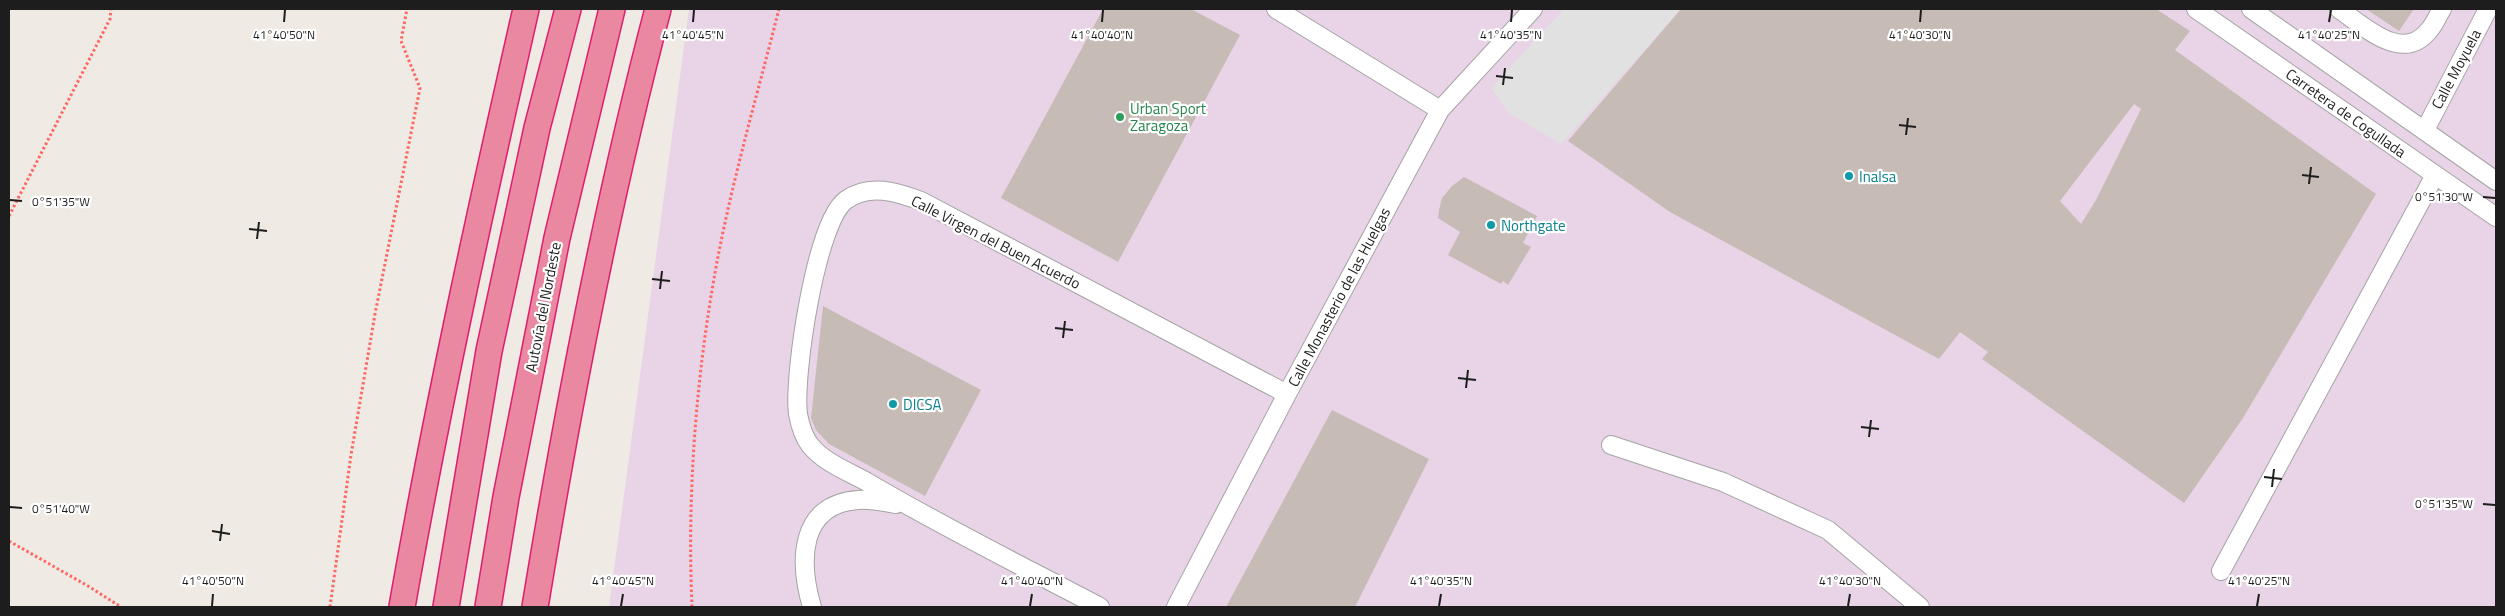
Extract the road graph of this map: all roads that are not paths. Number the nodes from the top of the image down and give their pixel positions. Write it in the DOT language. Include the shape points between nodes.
graph roads {
  1 [pos="526,9"];
  2 [pos="568,9"];
  3 [pos="612,9"];
  4 [pos="658,9"];
  5 [pos="1276,9"];
  6 [pos="1533,9"];
  7 [pos="2196,9"];
  8 [pos="2250,9"];
  9 [pos="2339,9"];
  10 [pos="2442,9"];
  11 [pos="2488,9"];
  12 [pos="1440,110"];
  13 [pos="2425,130"];
  14 [pos="2435,175"];
  15 [pos="2496,181"];
  16 [pos="2496,217"];
  17 [pos="1287,394"];
  18 [pos="1611,445"];
  19 [pos="905,505"];
  20 [pos="2221,571"];
  21 [pos="402,607"];
  22 [pos="446,607"];
  23 [pos="488,607"];
  24 [pos="535,607"];
  25 [pos="812,607"];
  26 [pos="1100,607"];
  27 [pos="1176,607"];
  28 [pos="1920,607"];
  1 -- 21 [label="highway" via="458,317"];
  2 -- 22 [label="highway" via="537,128 489,351"];
  3 -- 23 [label="highway, Autovía del Nordeste" via="556,238"];
  4 -- 24 [label="highway" via="593,279"];
  5 -- 12 [label="street"];
  6 -- 12 [label="street, Calle Monasterio de las Huelgas"];
  7 -- 14 [label="street, Carretera de Cogullada"];
  8 -- 13 [label="street, Carretera de Cogullada"];
  9 -- 10 [label="street" via="2384,40 2402,45 2422,37"];
  11 -- 13 [label="street, Calle Moyuela"];
  12 -- 17 [label="street, Calle Monasterio de las Huelgas"];
  13 -- 15 [label="street, Carretera de Cogullada"];
  14 -- 16 [label="street, Carretera de Cogullada"];
  14 -- 20 [label="street"];
  17 -- 19 [label="street, Calle Virgen del Buen Acuerdo" via="921,201 897,192 877,190 858,193 844,200 834,213 810,290 797,392 798,413 803,433 817,452"];
  17 -- 27 [label="street, Calle Monasterio de las Huelgas"];
  18 -- 28 [label="street" via="1723,482 1828,530"];
  19 -- 25 [label="street" via="859,500 829,508 818,517 808,534 804,554"];
  19 -- 26 [label="street, Calle Virgen del Buen Acuerdo"];
}
